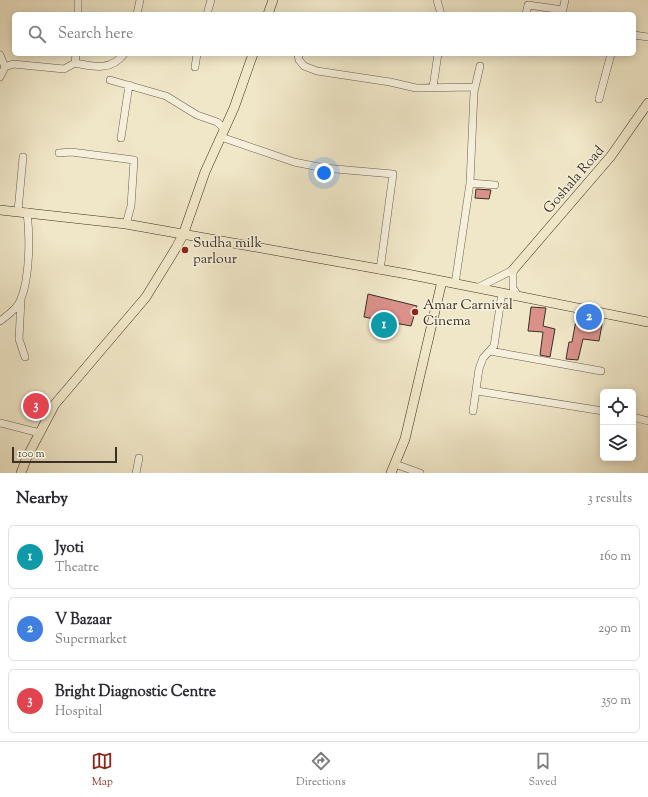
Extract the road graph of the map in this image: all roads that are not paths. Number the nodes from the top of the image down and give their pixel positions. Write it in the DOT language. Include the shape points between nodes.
graph roads {
  1 [pos="78,0"];
  2 [pos="140,0"];
  3 [pos="211,0"];
  4 [pos="273,0"];
  5 [pos="436,0"];
  6 [pos="565,0"];
  7 [pos="78,12"];
  8 [pos="137,12"];
  9 [pos="208,12"];
  10 [pos="269,12"];
  11 [pos="440,12"];
  12 [pos="526,12"];
  13 [pos="563,12"];
  14 [pos="636,34"];
  15 [pos="648,37"];
  16 [pos="0,55"];
  17 [pos="76,56"];
  18 [pos="122,56"];
  19 [pos="197,56"];
  20 [pos="251,56"];
  21 [pos="298,56"];
  22 [pos="438,56"];
  23 [pos="610,56"];
  24 [pos="76,62"];
  25 [pos="480,66"];
  26 [pos="5,67"];
  27 [pos="194,67"];
  28 [pos="0,77"];
  29 [pos="110,80"];
  30 [pos="129,85"];
  31 [pos="433,87"];
  32 [pos="475,87"];
  33 [pos="599,99"];
  34 [pos="648,103"];
  35 [pos="223,133"];
  36 [pos="121,138"];
  37 [pos="59,153"];
  38 [pos="24,157"];
  39 [pos="470,183"];
  40 [pos="495,185"];
  41 [pos="0,210"];
  42 [pos="18,211"];
  43 [pos="27,212"];
  44 [pos="126,224"];
  45 [pos="183,235"];
  46 [pos="380,270"];
  47 [pos="513,270"];
  48 [pos="442,281"];
  49 [pos="455,284"];
  50 [pos="477,288"];
  51 [pos="502,293"];
  52 [pos="518,296"];
  53 [pos="21,300"];
  54 [pos="0,321"];
  55 [pos="648,322"];
  56 [pos="490,351"];
  57 [pos="25,357"];
  58 [pos="601,371"];
  59 [pos="477,391"];
  60 [pos="473,411"];
  61 [pos="600,411"];
  62 [pos="636,418"];
  63 [pos="648,421"];
  64 [pos="0,423"];
  65 [pos="40,433"];
  66 [pos="139,458"];
  67 [pos="395,464"];
  68 [pos="21,473"];
  69 [pos="136,473"];
  70 [pos="391,473"];
  71 [pos="420,473"];
  1 -- 7 [label="street"];
  2 -- 8 [label="street"];
  3 -- 9 [label="street"];
  4 -- 10 [label="main road"];
  5 -- 11 [label="street"];
  6 -- 13 [label="street"];
  12 -- 13 [label="street" via="528,5"];
  14 -- 15 [label="street"];
  16 -- 26 [label="street"];
  17 -- 24 [label="street"];
  18 -- 24 [label="street" via="113,64 97,68"];
  19 -- 27 [label="street"];
  20 -- 35 [label="main road"];
  21 -- 31 [label="street" via="304,66 317,71 416,88"];
  22 -- 31 [label="street"];
  23 -- 33 [label="street"];
  24 -- 26 [label="street" via="64,69 13,64"];
  25 -- 32 [label="street"];
  26 -- 28 [label="street"];
  29 -- 30 [label="street"];
  30 -- 35 [label="street" via="166,96 197,115 217,122"];
  30 -- 36 [label="street"];
  31 -- 32 [label="street"];
  32 -- 39 [label="street"];
  34 -- 47 [label="main road, Goshala Road" via="612,156"];
  35 -- 45 [label="main road" via="205,172"];
  35 -- 46 [label="street" via="254,149 316,167 393,174"];
  37 -- 44 [label="street" via="71,152 134,160 131,206"];
  38 -- 42 [label="street"];
  39 -- 40 [label="street"];
  39 -- 49 [label="street"];
  41 -- 42 [label="main road"];
  42 -- 43 [label="main road"];
  43 -- 44 [label="main road"];
  43 -- 53 [label="street" via="27,268"];
  44 -- 45 [label="main road"];
  45 -- 46 [label="main road"];
  45 -- 65 [label="main road" via="146,297 55,404"];
  46 -- 48 [label="main road"];
  47 -- 50 [label="street"];
  47 -- 52 [label="street" via="513,288"];
  48 -- 49 [label="main road"];
  48 -- 67 [label="main road" via="405,439"];
  49 -- 50 [label="main road"];
  50 -- 51 [label="main road"];
  51 -- 52 [label="main road"];
  51 -- 56 [label="street" via="494,346"];
  52 -- 55 [label="main road"];
  53 -- 54 [label="street"];
  53 -- 57 [label="street" via="19,339"];
  56 -- 58 [label="street"];
  56 -- 59 [label="street" via="483,358 479,369"];
  59 -- 60 [label="street"];
  59 -- 61 [label="street"];
  62 -- 63 [label="street"];
  64 -- 65 [label="street"];
  65 -- 68 [label="main road"];
  66 -- 69 [label="street"];
  67 -- 70 [label="main road"];
  67 -- 71 [label="street"];
}
